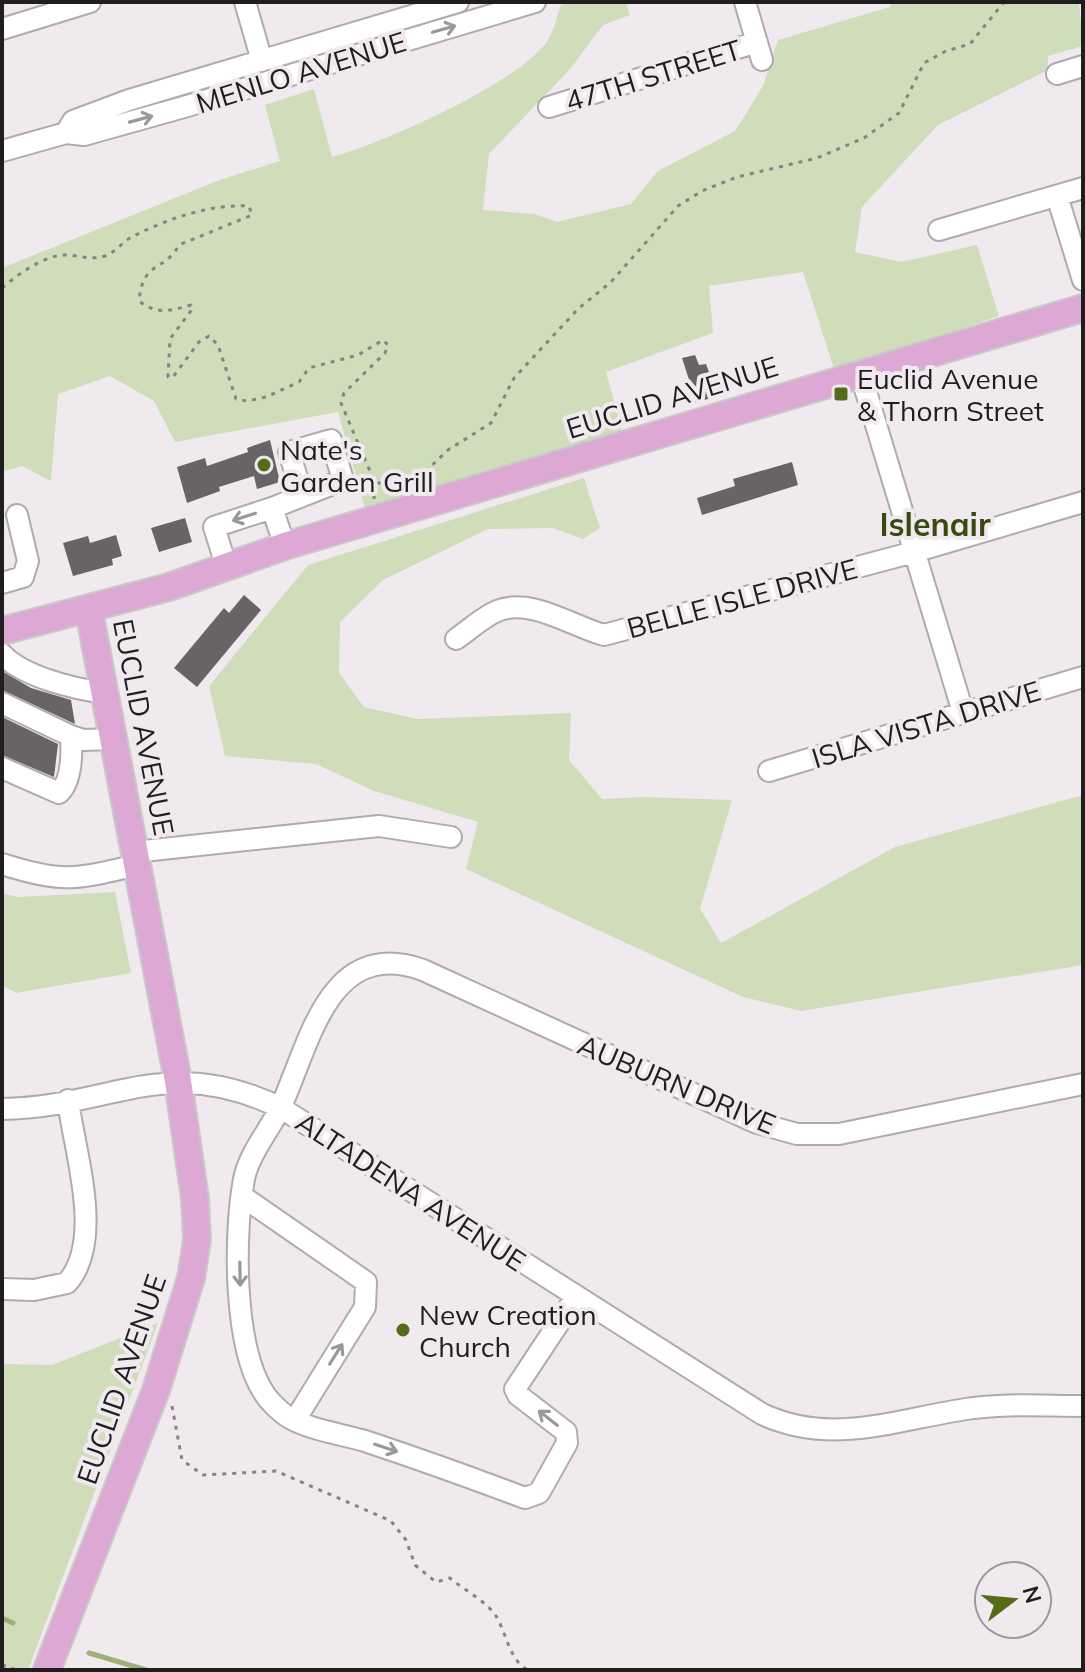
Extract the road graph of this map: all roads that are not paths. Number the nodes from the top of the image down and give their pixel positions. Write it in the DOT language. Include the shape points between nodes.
graph roads {
  1 [pos="90,2"];
  2 [pos="245,2"];
  3 [pos="458,2"];
  4 [pos="535,2"];
  5 [pos="745,2"];
  6 [pos="2,29"];
  7 [pos="262,61"];
  8 [pos="1083,66"];
  9 [pos="1057,74"];
  10 [pos="549,107"];
  11 [pos="66,133"];
  12 [pos="2,151"];
  13 [pos="1083,188"];
  14 [pos="1057,196"];
  15 [pos="939,230"];
  16 [pos="1083,280"];
  17 [pos="1083,308"];
  18 [pos="860,372"];
  19 [pos="302,494"];
  20 [pos="1083,502"];
  21 [pos="272,508"];
  22 [pos="17,515"];
  23 [pos="285,546"];
  24 [pos="914,552"];
  25 [pos="226,565"];
  26 [pos="2,583"];
  27 [pos="89,611"];
  28 [pos="2,631"];
  29 [pos="456,639"];
  30 [pos="2,654"];
  31 [pos="1083,677"];
  32 [pos="105,693"];
  33 [pos="2,703"];
  34 [pos="963,712"];
  35 [pos="71,736"];
  36 [pos="113,739"];
  37 [pos="2,768"];
  38 [pos="769,771"];
  39 [pos="451,837"];
  40 [pos="136,859"];
  41 [pos="2,864"];
  42 [pos="178,1081"];
  43 [pos="1083,1084"];
  44 [pos="68,1100"];
  45 [pos="281,1108"];
  46 [pos="2,1109"];
  47 [pos="242,1196"];
  48 [pos="2,1289"];
  49 [pos="576,1297"];
  50 [pos="1083,1406"];
  51 [pos="295,1420"];
  52 [pos="47,1670"];
  1 -- 6 [label="street"];
  2 -- 7 [label="street"];
  3 -- 7 [label="street, MENLO AVENUE"];
  11 -- 4 [label="street, MENLO AVENUE, one-way" via="84,135 170,111"];
  5 -- 10 [label="street, 47TH STREET" via="759,51"];
  7 -- 11 [label="street, MENLO AVENUE" via="87,114 73,121"];
  8 -- 9 [label="street"];
  11 -- 12 [label="street, MENLO AVENUE"];
  13 -- 14 [label="street"];
  14 -- 15 [label="street"];
  14 -- 16 [label="street"];
  17 -- 18 [label="main road, EUCLID AVENUE"];
  18 -- 23 [label="main road, EUCLID AVENUE"];
  18 -- 24 [label="street"];
  19 -- 21 [label="street"];
  20 -- 24 [label="street, BELLE ISLE DRIVE"];
  21 -- 23 [label="street"];
  21 -- 25 [label="street, one-way" via="214,527"];
  22 -- 26 [label="street" via="28,561 23,577"];
  23 -- 25 [label="main road, EUCLID AVENUE"];
  24 -- 29 [label="street, BELLE ISLE DRIVE" via="604,635 529,607 498,610"];
  24 -- 34 [label="street"];
  25 -- 27 [label="main road, EUCLID AVENUE"];
  27 -- 28 [label="main road"];
  27 -- 32 [label="main road, EUCLID AVENUE"];
  30 -- 32 [label="street" via="74,689"];
  31 -- 34 [label="street, ISLA VISTA DRIVE"];
  32 -- 36 [label="main road, EUCLID AVENUE"];
  33 -- 35 [label="street"];
  34 -- 38 [label="street, ISLA VISTA DRIVE"];
  35 -- 36 [label="street"];
  35 -- 37 [label="street" via="71,762 62,792"];
  36 -- 40 [label="main road, EUCLID AVENUE"];
  39 -- 40 [label="street" via="379,826"];
  40 -- 41 [label="street" via="67,880"];
  40 -- 42 [label="main road, EUCLID AVENUE"];
  42 -- 44 [label="street, ALTADENA AVENUE"];
  42 -- 45 [label="street, ALTADENA AVENUE" via="227,1085"];
  42 -- 52 [label="main road, EUCLID AVENUE" via="195,1199 197,1240 191,1278 156,1390"];
  43 -- 45 [label="street, AUBURN DRIVE" via="839,1134 797,1134 757,1123 423,970 378,963 361,968 330,994"];
  44 -- 46 [label="street, ALTADENA AVENUE"];
  44 -- 48 [label="street" via="84,1191 82,1259 77,1272 60,1286"];
  45 -- 47 [label="street, AUBURN DRIVE" via="244,1176"];
  45 -- 49 [label="street, ALTADENA AVENUE"];
  47 -- 51 [label="street, AUBURN DRIVE, one-way" via="240,1296 247,1357 264,1394"];
  51 -- 47 [label="street, one-way" via="365,1307 366,1282"];
  49 -- 50 [label="street, ALTADENA AVENUE" via="762,1414 799,1427 845,1431 967,1409"];
  51 -- 49 [label="street, one-way" via="525,1498 539,1493 567,1443 566,1432 515,1389"];
}
